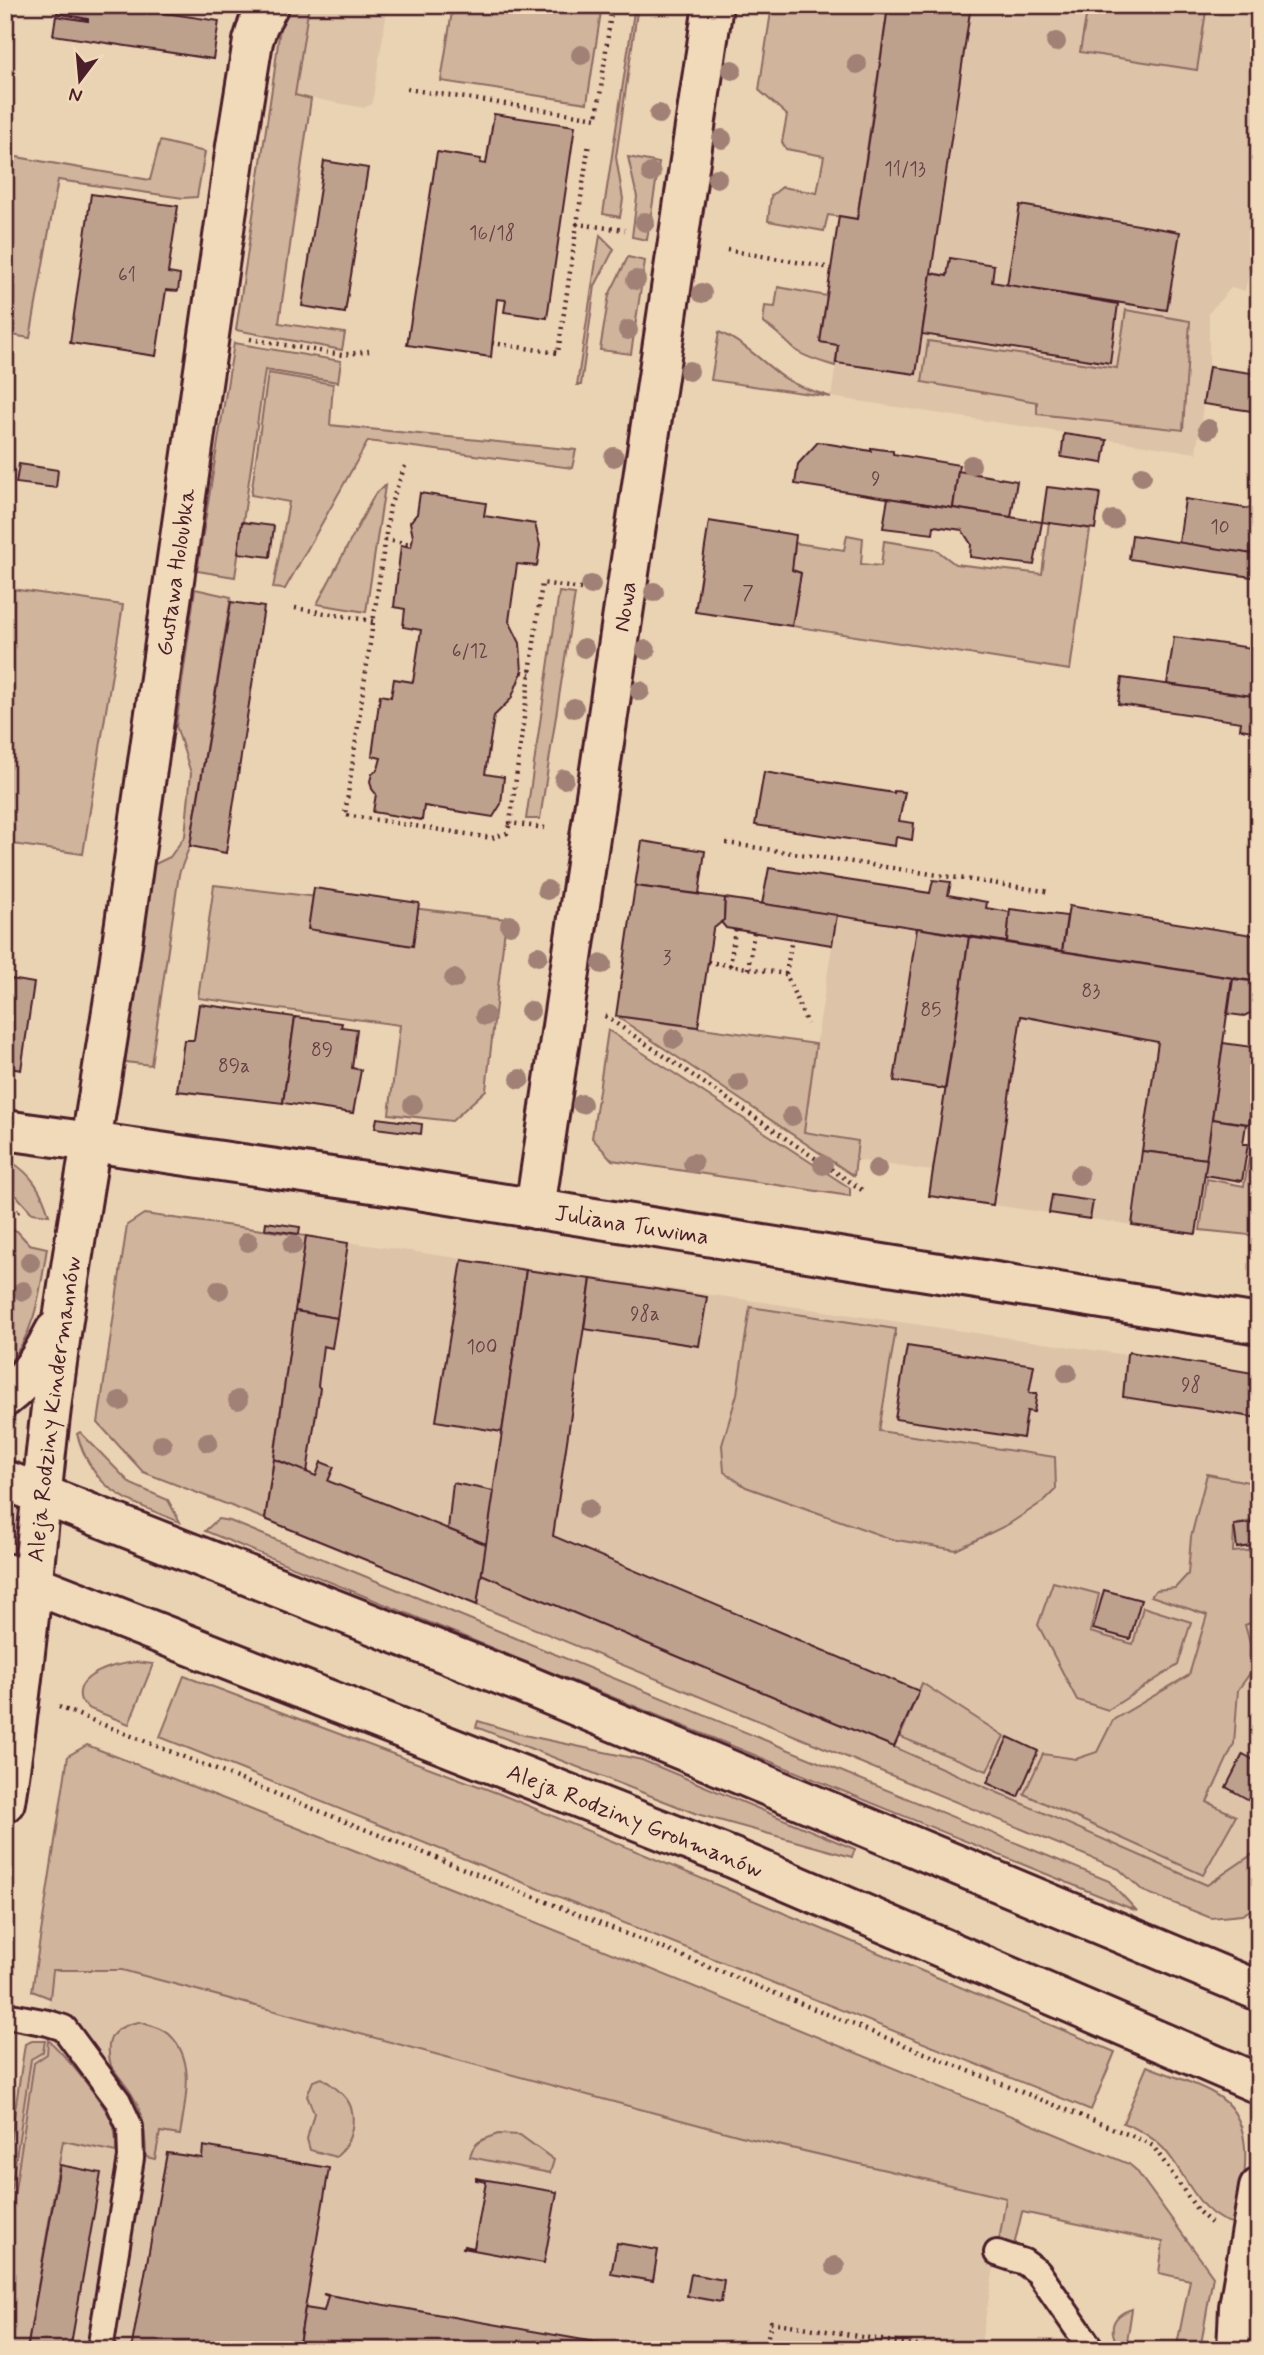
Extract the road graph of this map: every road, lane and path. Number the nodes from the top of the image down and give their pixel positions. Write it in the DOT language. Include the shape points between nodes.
graph roads {
  1 [pos="269,5"];
  2 [pos="612,5"];
  3 [pos="713,5"];
  4 [pos="407,89"];
  5 [pos="589,142"];
  6 [pos="576,224"];
  7 [pos="625,230"];
  8 [pos="727,250"];
  9 [pos="831,268"];
  10 [pos="209,332"];
  11 [pos="492,343"];
  12 [pos="369,351"];
  13 [pos="405,466"];
  14 [pos="385,540"];
  15 [pos="412,544"];
  16 [pos="581,589"];
  17 [pos="295,608"];
  18 [pos="373,621"];
  19 [pos="522,672"];
  20 [pos="530,674"];
  21 [pos="510,823"];
  22 [pos="545,828"];
  23 [pos="726,843"];
  24 [pos="1051,892"];
  25 [pos="735,930"];
  26 [pos="754,933"];
  27 [pos="792,938"];
  28 [pos="708,962"];
  29 [pos="730,966"];
  30 [pos="748,969"];
  31 [pos="786,974"];
  32 [pos="604,1015"];
  33 [pos="807,1024"];
  34 [pos="5,1130"];
  35 [pos="91,1142"];
  36 [pos="865,1192"];
  37 [pos="535,1209"];
  38 [pos="19,1211"];
  39 [pos="5,1218"];
  40 [pos="63,1317"];
  41 [pos="1259,1324"];
  42 [pos="5,1397"];
  43 [pos="5,1480"];
  44 [pos="42,1494"];
  45 [pos="19,1578"];
  46 [pos="62,1708"];
  47 [pos="5,1802"];
  48 [pos="1259,1991"];
  49 [pos="5,2015"];
  50 [pos="1259,2084"];
  51 [pos="1259,2188"];
  52 [pos="1215,2227"];
  53 [pos="997,2253"];
  54 [pos="981,2344"];
  55 [pos="100,2350"];
  56 [pos="765,2350"];
  57 [pos="944,2350"];
  58 [pos="970,2350"];
  59 [pos="1091,2350"];
  60 [pos="1237,2350"];
  1 -- 10 [label="street, Gustawa Holoubka" via="253,41"];
  2 -- 4 [label="path" via="597,118"];
  3 -- 37 [label="street, Nowa"];
  5 -- 6 [label="path"];
  6 -- 7 [label="path"];
  6 -- 11 [label="path" via="558,353"];
  8 -- 9 [label="path"];
  10 -- 12 [label="path" via="342,355"];
  10 -- 35 [label="street, Gustawa Holoubka"];
  13 -- 14 [label="path" via="390,506"];
  14 -- 15 [label="path"];
  14 -- 18 [label="path"];
  16 -- 20 [label="path" via="542,583"];
  17 -- 18 [label="path"];
  18 -- 21 [label="path" via="345,815 492,838 507,833"];
  19 -- 20 [label="path"];
  20 -- 21 [label="path"];
  21 -- 22 [label="path"];
  23 -- 24 [label="path"];
  25 -- 29 [label="path"];
  26 -- 30 [label="path"];
  27 -- 31 [label="path"];
  28 -- 29 [label="path"];
  29 -- 30 [label="path"];
  30 -- 31 [label="path"];
  31 -- 33 [label="path"];
  32 -- 36 [label="path"];
  34 -- 35 [label="street, Juliana Tuwima"];
  35 -- 37 [label="street, Juliana Tuwima"];
  35 -- 40 [label="street, Aleja Rodziny Kindermannów"];
  37 -- 41 [label="street, Juliana Tuwima"];
  38 -- 39 [label="path"];
  40 -- 42 [label="street" via="41,1359"];
  40 -- 44 [label="street, Aleja Rodziny Kindermannów"];
  43 -- 44 [label="street"];
  44 -- 45 [label="street, Aleja Rodziny Kindermannów"];
  44 -- 48 [label="street" via="519,1682"];
  45 -- 47 [label="street, Aleja Rodziny Kindermannów" via="22,1693"];
  45 -- 50 [label="street, Aleja Rodziny Grohmanów" via="733,1858"];
  46 -- 52 [label="path" via="1142,2140 1153,2146 1198,2211"];
  49 -- 55 [label="lane" via="64,2028 118,2101 130,2127 131,2158"];
  51 -- 60 [label="street"];
  53 -- 59 [label="lane" via="1038,2272"];
  54 -- 58 [label="path"];
  56 -- 57 [label="path" via="771,2322"];
}
